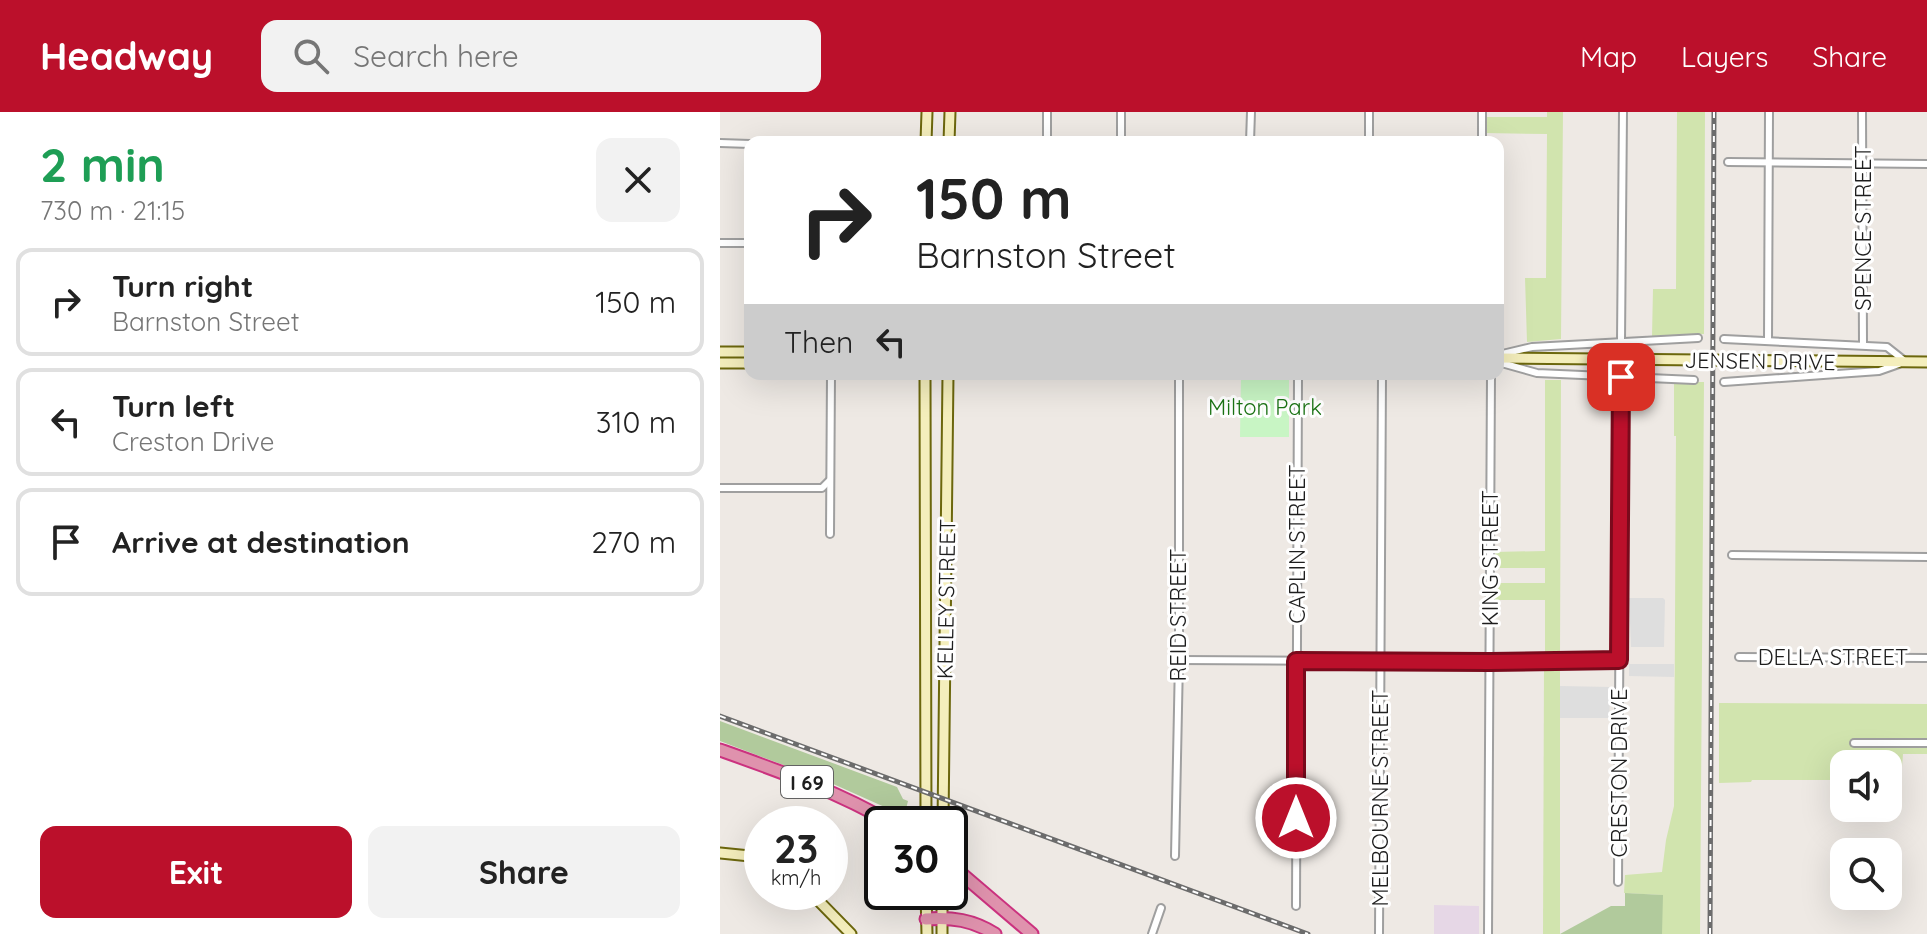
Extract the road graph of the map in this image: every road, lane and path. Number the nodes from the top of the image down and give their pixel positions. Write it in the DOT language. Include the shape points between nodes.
graph roads {
  1 [pos="927,112"];
  2 [pos="950,112"];
  3 [pos="1047,112"];
  4 [pos="1121,112"];
  5 [pos="1251,112"];
  6 [pos="1369,112"];
  7 [pos="1482,112"];
  8 [pos="1623,112"];
  9 [pos="1769,112"];
  10 [pos="1862,112"];
  11 [pos="926,136"];
  12 [pos="949,136"];
  13 [pos="1047,136"];
  14 [pos="1121,136"];
  15 [pos="1250,136"];
  16 [pos="1369,136"];
  17 [pos="1482,136"];
  18 [pos="720,143"];
  19 [pos="744,144"];
  20 [pos="1728,162"];
  21 [pos="1770,163"];
  22 [pos="1862,163"];
  23 [pos="1927,164"];
  24 [pos="720,243"];
  25 [pos="744,243"];
  26 [pos="1698,338"];
  27 [pos="1724,339"];
  28 [pos="1768,340"];
  29 [pos="1621,341"];
  30 [pos="1863,345"];
  31 [pos="720,352"];
  32 [pos="744,352"];
  33 [pos="1504,356"];
  34 [pos="1504,358"];
  35 [pos="1504,360"];
  36 [pos="1906,362"];
  37 [pos="1927,362"];
  38 [pos="720,363"];
  39 [pos="744,363"];
  40 [pos="1621,377"];
  41 [pos="831,380"];
  42 [pos="925,380"];
  43 [pos="948,380"];
  44 [pos="1179,380"];
  45 [pos="1298,380"];
  46 [pos="1382,380"];
  47 [pos="1491,380"];
  48 [pos="1694,380"];
  49 [pos="1724,382"];
  50 [pos="831,477"];
  51 [pos="720,488"];
  52 [pos="830,534"];
  53 [pos="1732,555"];
  54 [pos="1927,557"];
  55 [pos="1739,657"];
  56 [pos="1927,658"];
  57 [pos="1179,660"];
  58 [pos="1619,660"];
  59 [pos="1296,661"];
  60 [pos="1381,661"];
  61 [pos="1490,662"];
  62 [pos="1854,743"];
  63 [pos="1927,743"];
  64 [pos="720,750"];
  65 [pos="926,806"];
  66 [pos="943,806"];
  67 [pos="864,808"];
  68 [pos="720,853"];
  69 [pos="744,855"];
  70 [pos="1175,856"];
  71 [pos="968,880"];
  72 [pos="1618,882"];
  73 [pos="1296,906"];
  74 [pos="1161,908"];
  75 [pos="828,910"];
  76 [pos="926,910"];
  77 [pos="942,910"];
  78 [pos="942,918"];
  79 [pos="926,919"];
  80 [pos="851,934"];
  81 [pos="927,934"];
  82 [pos="942,934"];
  83 [pos="995,934"];
  84 [pos="1032,934"];
  85 [pos="1152,934"];
  86 [pos="1379,934"];
  87 [pos="1488,934"];
  1 -- 11 [label="main road"];
  2 -- 12 [label="main road"];
  3 -- 13 [label="street"];
  4 -- 14 [label="street"];
  5 -- 15 [label="street"];
  6 -- 16 [label="street"];
  7 -- 17 [label="street"];
  8 -- 29 [label="street"];
  9 -- 21 [label="street"];
  10 -- 22 [label="street, SPENCE STREET"];
  18 -- 19 [label="street"];
  20 -- 21 [label="street"];
  21 -- 22 [label="street"];
  21 -- 28 [label="street"];
  22 -- 23 [label="street"];
  22 -- 30 [label="street, SPENCE STREET"];
  24 -- 25 [label="street"];
  26 -- 29 [label="street"];
  27 -- 28 [label="street"];
  28 -- 30 [label="street"];
  29 -- 33 [label="street" via="1532,347"];
  30 -- 36 [label="street" via="1887,347"];
  31 -- 32 [label="main road"];
  34 -- 36 [label="main road, JENSEN DRIVE"];
  35 -- 40 [label="street" via="1537,373"];
  36 -- 37 [label="main road, JENSEN DRIVE"];
  36 -- 49 [label="street" via="1879,371"];
  38 -- 39 [label="main road"];
  40 -- 48 [label="street"];
  40 -- 58 [label="street, CRESTON DRIVE"];
  41 -- 50 [label="street"];
  42 -- 65 [label="main road, KELLEY STREET"];
  43 -- 66 [label="main road, KELLEY STREET"];
  44 -- 57 [label="street, REID STREET"];
  45 -- 59 [label="street, CAPLIN STREET"];
  46 -- 60 [label="street, MELBOURNE STREET"];
  47 -- 61 [label="street, KING STREET"];
  50 -- 51 [label="street" via="822,488"];
  50 -- 52 [label="street"];
  53 -- 54 [label="street"];
  55 -- 56 [label="street, DELLA STREET"];
  57 -- 59 [label="street"];
  57 -- 70 [label="street, REID STREET"];
  58 -- 61 [label="street"];
  58 -- 72 [label="street, CRESTON DRIVE"];
  59 -- 60 [label="street"];
  59 -- 73 [label="street, CAPLIN STREET"];
  60 -- 61 [label="street"];
  60 -- 86 [label="street, MELBOURNE STREET"];
  61 -- 87 [label="street, KING STREET"];
  62 -- 63 [label="street"];
  64 -- 67 [label="highway, I 69"];
  68 -- 69 [label="main road"];
  71 -- 84 [label="highway"];
  74 -- 85 [label="street"];
  75 -- 80 [label="main road"];
  76 -- 79 [label="main road"];
  77 -- 78 [label="main road"];
  78 -- 79 [label="highway"];
  78 -- 82 [label="main road"];
  78 -- 83 [label="highway" via="980,925"];
  79 -- 81 [label="main road"];
}
